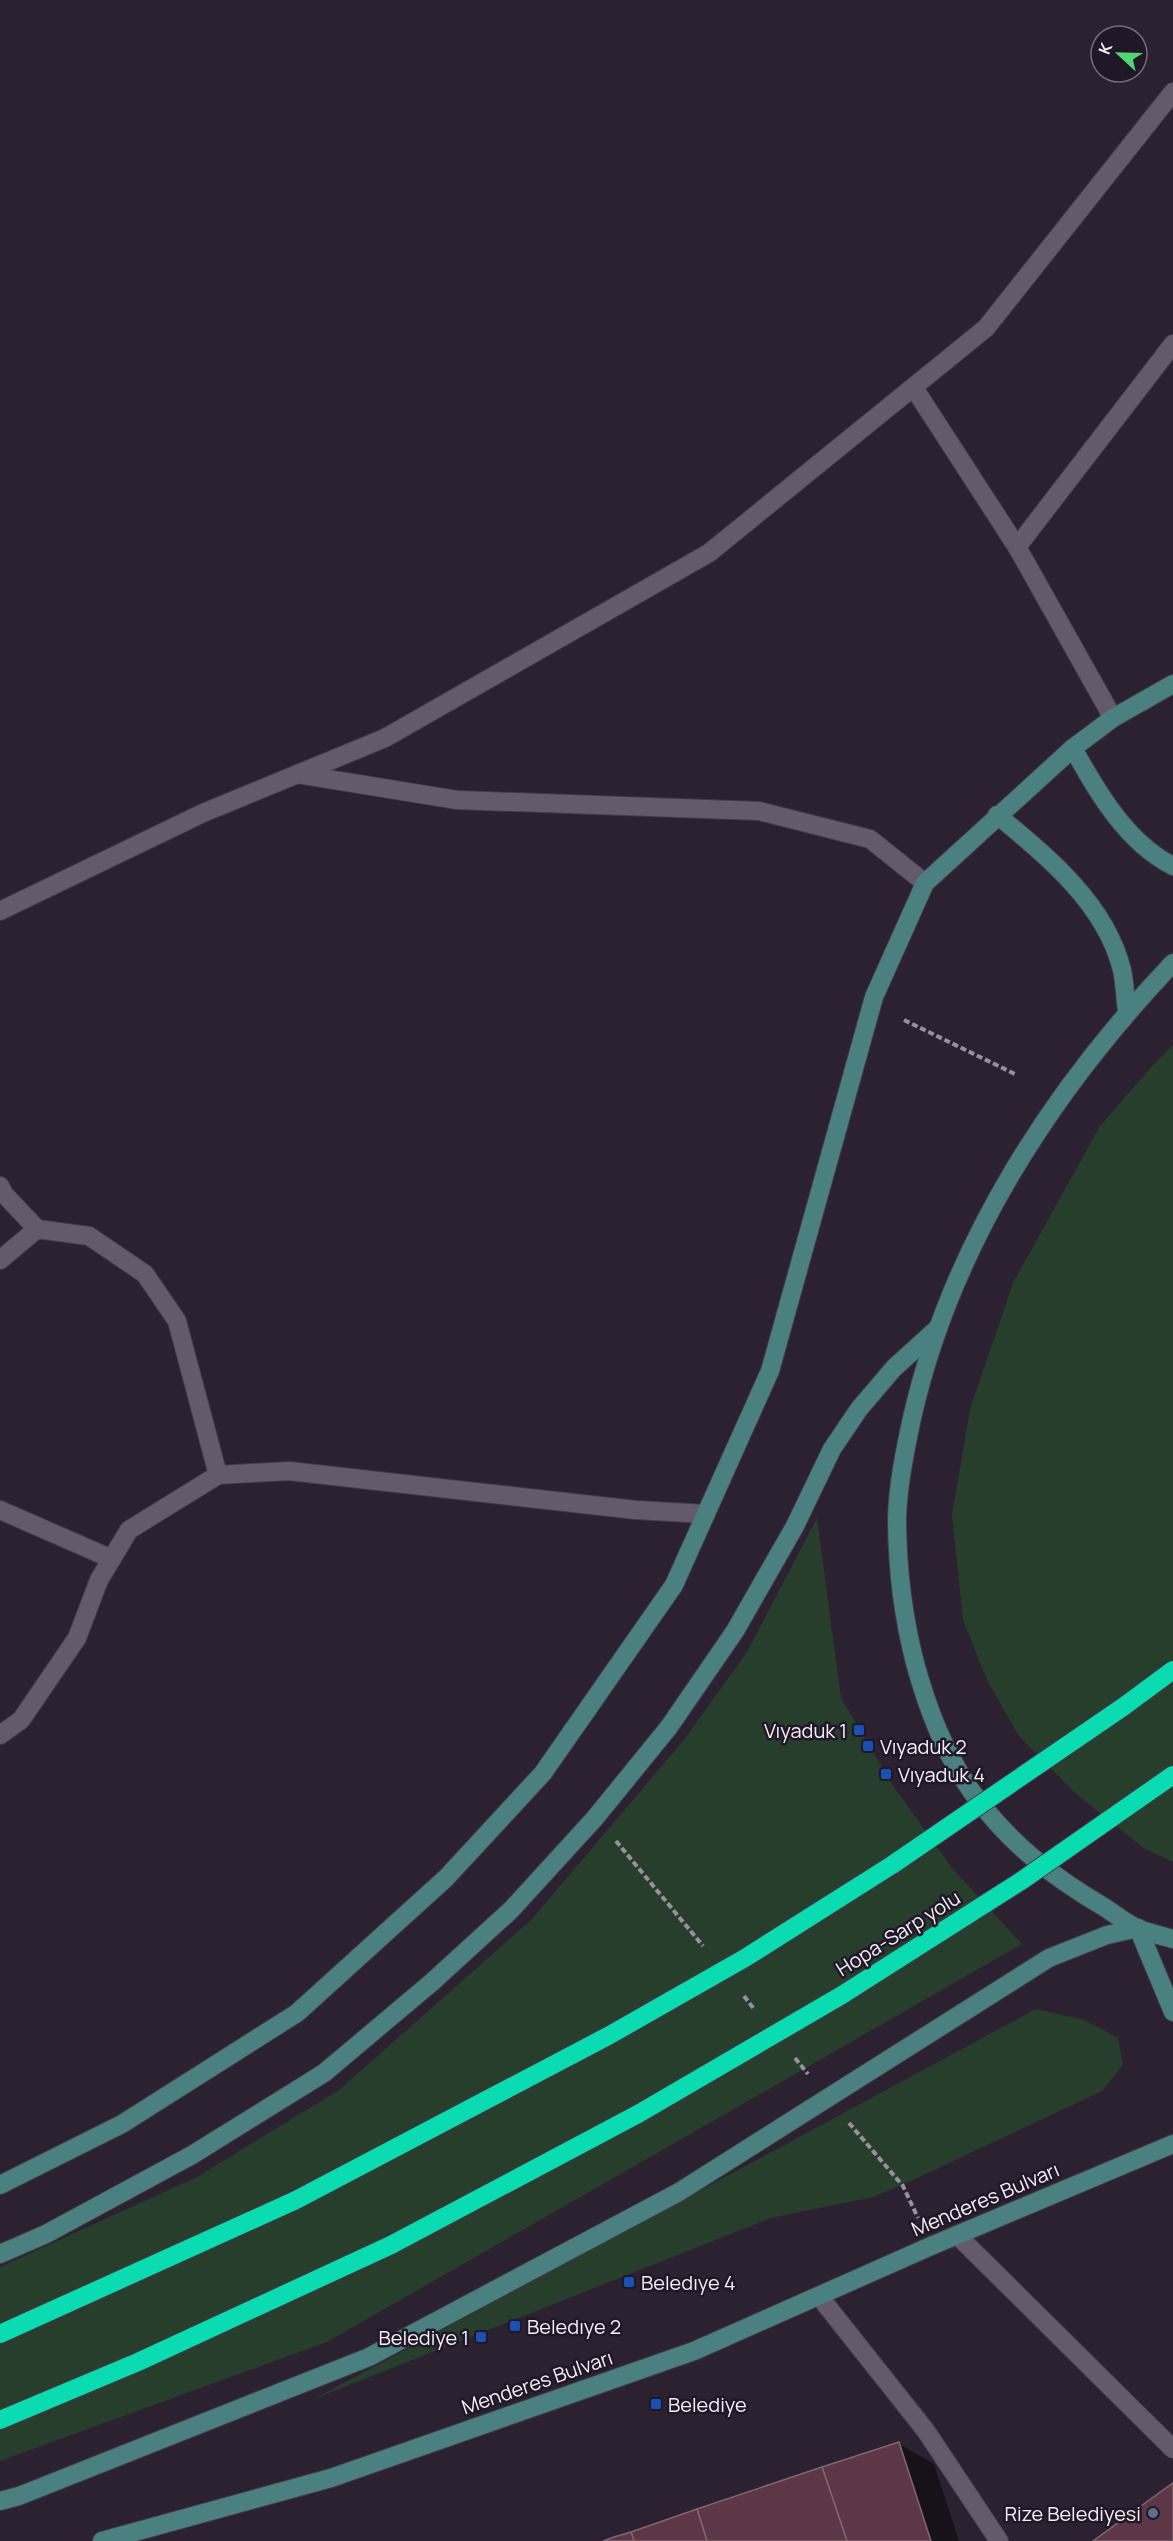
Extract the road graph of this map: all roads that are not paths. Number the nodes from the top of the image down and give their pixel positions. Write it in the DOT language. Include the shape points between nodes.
graph roads {
  1 [pos="1173,92"];
  2 [pos="1173,344"];
  3 [pos="914,388"];
  4 [pos="1017,547"];
  5 [pos="1173,684"];
  6 [pos="1113,718"];
  7 [pos="1073,748"];
  8 [pos="297,774"];
  9 [pos="997,815"];
  10 [pos="1173,866"];
  11 [pos="925,882"];
  12 [pos="0,911"];
  13 [pos="1173,963"];
  14 [pos="1127,1011"];
  15 [pos="0,1186"];
  16 [pos="37,1229"];
  17 [pos="0,1260"];
  18 [pos="938,1328"];
  19 [pos="218,1474"];
  20 [pos="0,1510"];
  21 [pos="706,1514"];
  22 [pos="112,1559"];
  23 [pos="1173,1670"];
  24 [pos="0,1735"];
  25 [pos="1173,1775"];
  26 [pos="1138,1928"];
  27 [pos="1173,1939"];
  28 [pos="1173,2012"];
  29 [pos="1173,2144"];
  30 [pos="0,2185"];
  31 [pos="957,2235"];
  32 [pos="0,2254"];
  33 [pos="819,2296"];
  34 [pos="0,2334"];
  35 [pos="0,2420"];
  36 [pos="1173,2449"];
  37 [pos="0,2501"];
  38 [pos="102,2541"];
  39 [pos="999,2541"];
  1 -- 3 [label="street" via="986,328"];
  2 -- 4 [label="street"];
  3 -- 4 [label="street"];
  3 -- 8 [label="street" via="709,554 385,738"];
  4 -- 6 [label="street"];
  5 -- 6 [label="main road"];
  6 -- 7 [label="main road"];
  7 -- 9 [label="main road"];
  7 -- 10 [label="main road" via="1096,789 1121,821 1144,847"];
  8 -- 11 [label="street" via="457,800 759,811 870,839"];
  8 -- 12 [label="street" via="203,813"];
  9 -- 11 [label="main road"];
  9 -- 14 [label="main road" via="1053,864 1096,913 1122,970"];
  11 -- 21 [label="main road" via="874,997 770,1371"];
  13 -- 14 [label="main road"];
  14 -- 18 [label="main road" via="1059,1099 1000,1192 962,1268"];
  15 -- 16 [label="street"];
  16 -- 17 [label="street"];
  16 -- 19 [label="street" via="89,1236 145,1274 177,1322"];
  18 -- 26 [label="main road" via="904,1452 897,1515 899,1576 907,1628 927,1705 952,1764 992,1820 1017,1846 1070,1887"];
  18 -- 32 [label="main road" via="894,1368 832,1449 795,1526 735,1631 669,1727 595,1818 511,1910 324,2073 192,2156 46,2234"];
  19 -- 21 [label="street" via="289,1471 636,1510"];
  19 -- 22 [label="street" via="129,1530"];
  20 -- 22 [label="street"];
  21 -- 30 [label="main road" via="674,1584 543,1773 446,1878 297,2013 122,2124"];
  22 -- 24 [label="street" via="99,1580 77,1638 21,1720"];
  23 -- 34 [label="highway, bridge" via="892,1865 745,1958 608,2036 296,2200"];
  25 -- 35 [label="highway, Hopa-Sarp yolu, bridge" via="1021,1881 842,1995 638,2114 391,2245 138,2362"];
  26 -- 27 [label="main road"];
  26 -- 28 [label="main road"];
  26 -- 37 [label="main road" via="1107,1935 1049,1958 679,2192 369,2358"];
  29 -- 31 [label="main road, Menderes Bulvarı"];
  31 -- 33 [label="main road, Menderes Bulvarı"];
  31 -- 36 [label="street"];
  33 -- 38 [label="main road, Menderes Bulvarı" via="694,2351 331,2478"];
  33 -- 39 [label="street" via="926,2431"];
}
